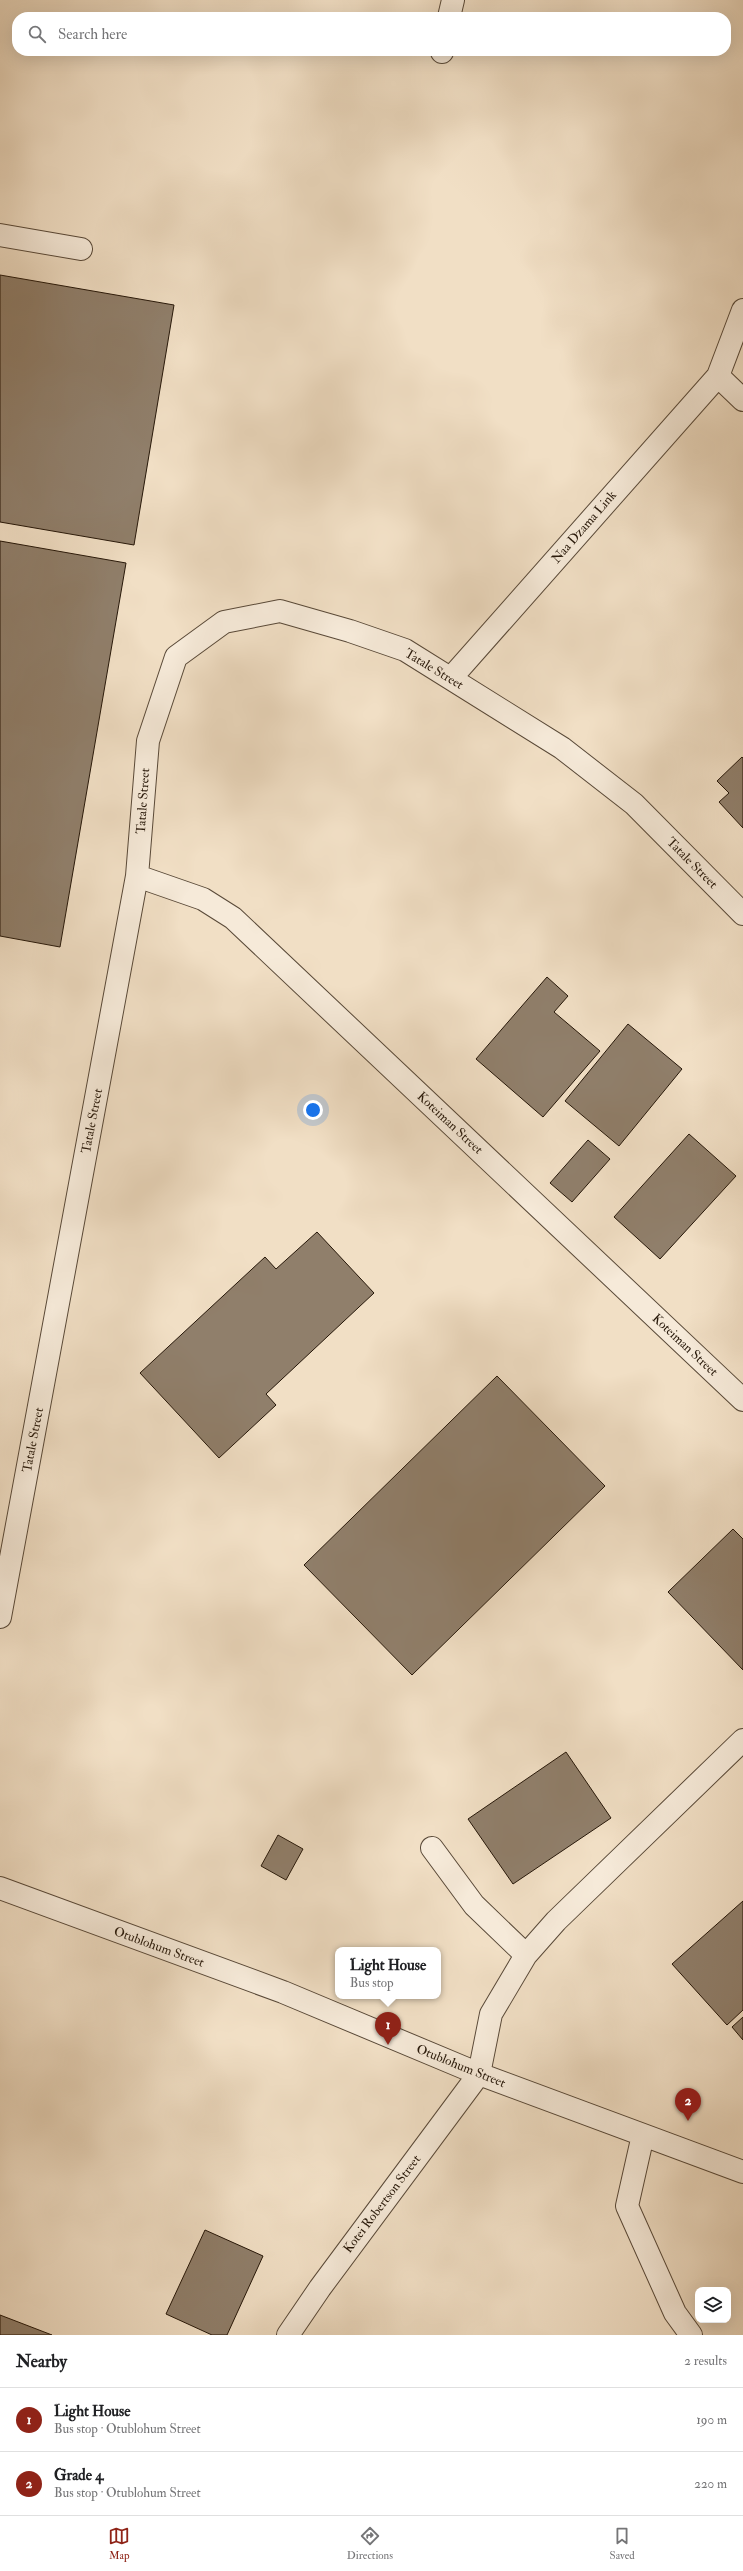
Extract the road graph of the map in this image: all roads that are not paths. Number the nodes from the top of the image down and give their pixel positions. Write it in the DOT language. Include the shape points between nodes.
graph roads {
  1 [pos="453,0"];
  2 [pos="450,12"];
  3 [pos="0,235"];
  4 [pos="81,249"];
  5 [pos="743,310"];
  6 [pos="718,376"];
  7 [pos="743,400"];
  8 [pos="451,678"];
  9 [pos="138,876"];
  10 [pos="743,914"];
  11 [pos="743,1400"];
  12 [pos="0,1617"];
  13 [pos="743,1740"];
  14 [pos="432,1848"];
  15 [pos="0,1888"];
  16 [pos="526,1955"];
  17 [pos="479,2074"];
  18 [pos="643,2135"];
  19 [pos="743,2172"];
  20 [pos="288,2335"];
  21 [pos="692,2335"];
  1 -- 2 [label="street"];
  3 -- 4 [label="street"];
  5 -- 6 [label="street"];
  6 -- 7 [label="street"];
  6 -- 8 [label="street, Naa Dzama Link"];
  8 -- 9 [label="street, Tatale Street" via="405,650 280,611 224,622 176,657 148,741"];
  8 -- 10 [label="street, Tatale Street" via="562,748 634,804"];
  9 -- 11 [label="street, Koteiman Street" via="203,898 234,918"];
  9 -- 12 [label="street, Tatale Street"];
  13 -- 16 [label="street" via="556,1921"];
  14 -- 16 [label="street" via="474,1905"];
  15 -- 17 [label="street, Otublohum Street" via="283,1992"];
  16 -- 17 [label="street" via="491,2014"];
  17 -- 18 [label="street, Otublohum Street"];
  17 -- 20 [label="street, Kotei Robertson Street" via="324,2281"];
  18 -- 19 [label="street, Otublohum Street"];
  18 -- 21 [label="street" via="627,2206 675,2313"];
}
